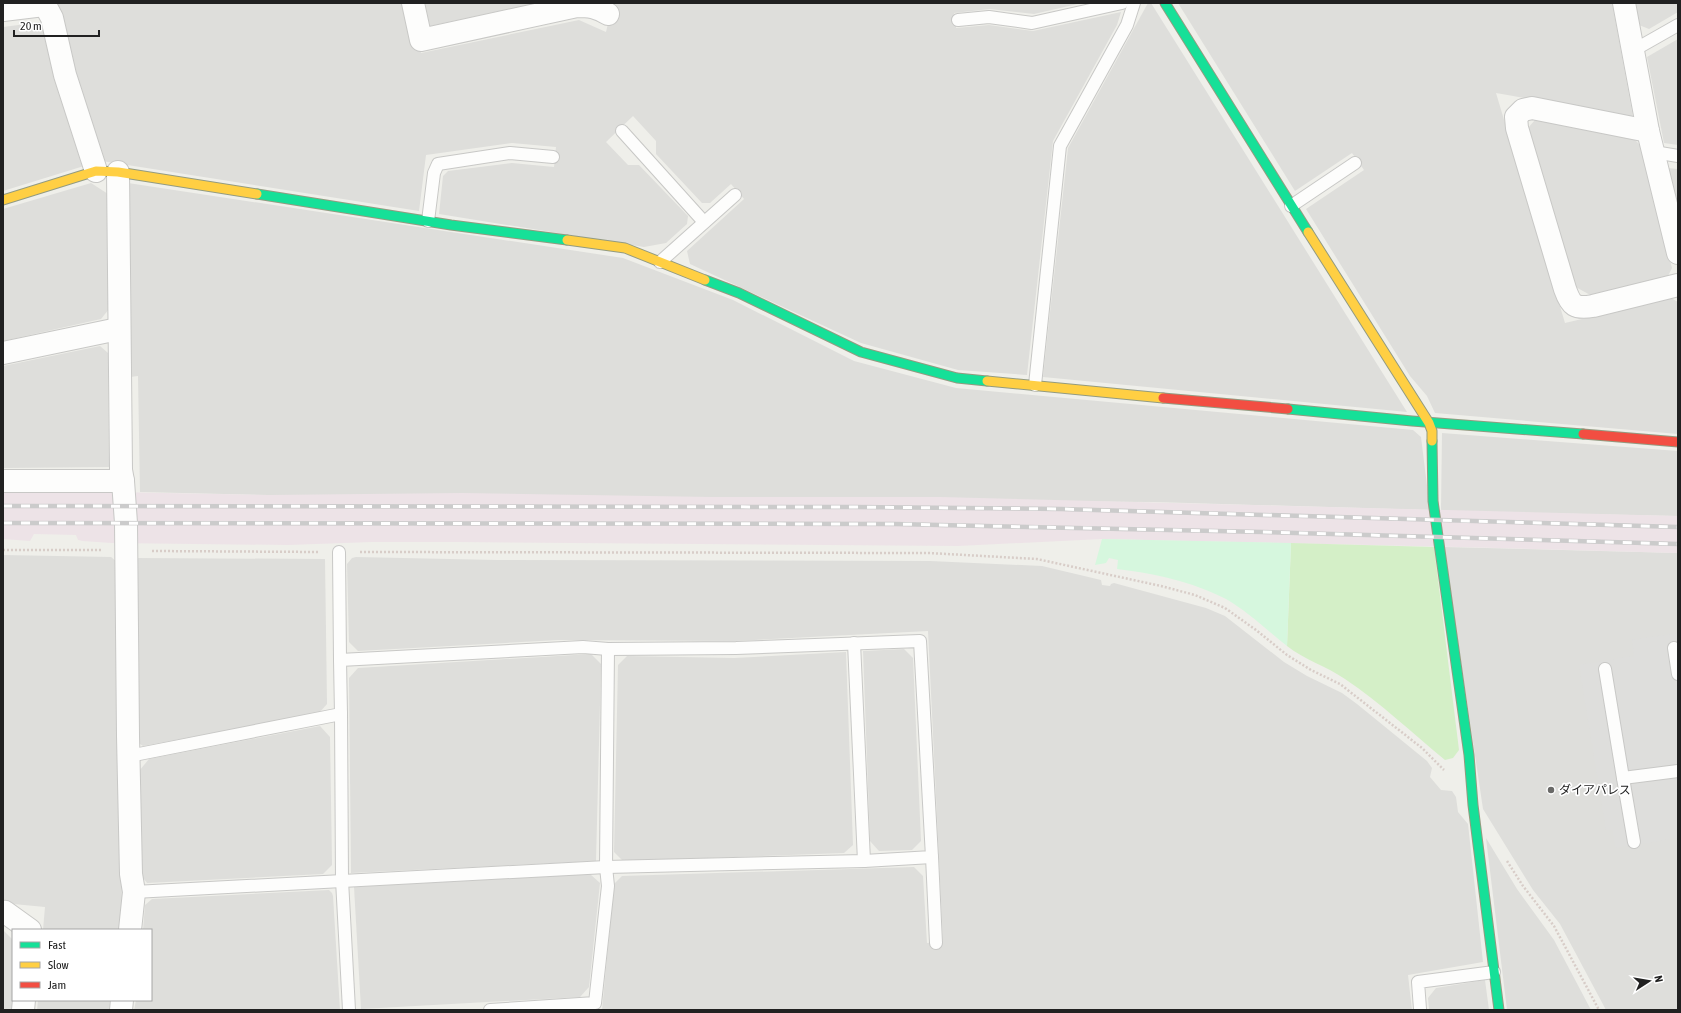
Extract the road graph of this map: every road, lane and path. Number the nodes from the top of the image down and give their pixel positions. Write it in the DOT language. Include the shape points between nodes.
graph roads {
  1 [pos="413,3"];
  2 [pos="1122,3"];
  3 [pos="1134,3"];
  4 [pos="1165,3"];
  5 [pos="1624,3"];
  6 [pos="44,4"];
  7 [pos="602,8"];
  8 [pos="3,10"];
  9 [pos="958,20"];
  10 [pos="1678,25"];
  11 [pos="1634,50"];
  12 [pos="622,131"];
  13 [pos="1648,131"];
  14 [pos="1654,152"];
  15 [pos="1678,156"];
  16 [pos="554,157"];
  17 [pos="1355,163"];
  18 [pos="96,171"];
  19 [pos="118,172"];
  20 [pos="735,195"];
  21 [pos="3,200"];
  22 [pos="1291,206"];
  23 [pos="428,221"];
  24 [pos="704,222"];
  25 [pos="1678,253"];
  26 [pos="660,262"];
  27 [pos="1678,285"];
  28 [pos="118,329"];
  29 [pos="3,353"];
  30 [pos="1035,385"];
  31 [pos="1429,423"];
  32 [pos="1678,442"];
  33 [pos="3,481"];
  34 [pos="123,481"];
  35 [pos="3,550"];
  36 [pos="126,550"];
  37 [pos="339,552"];
  38 [pos="854,643"];
  39 [pos="1674,648"];
  40 [pos="608,649"];
  41 [pos="340,660"];
  42 [pos="1605,669"];
  43 [pos="1678,674"];
  44 [pos="341,714"];
  45 [pos="129,756"];
  46 [pos="1678,771"];
  47 [pos="1448,775"];
  48 [pos="1623,778"];
  49 [pos="1634,842"];
  50 [pos="932,857"];
  51 [pos="1506,859"];
  52 [pos="864,861"];
  53 [pos="606,868"];
  54 [pos="342,880"];
  55 [pos="134,892"];
  56 [pos="3,913"];
  57 [pos="29,929"];
  58 [pos="130,929"];
  59 [pos="936,943"];
  60 [pos="1494,972"];
  61 [pos="1420,1009"];
  62 [pos="349,1010"];
  63 [pos="490,1010"];
  64 [pos="1499,1010"];
  65 [pos="1599,1010"];
  1 -- 7 [label="street" via="421,40 577,6"];
  2 -- 9 [label="lane" via="1032,23 989,17"];
  3 -- 30 [label="lane" via="1127,25 1060,146"];
  4 -- 22 [label="street"];
  5 -- 11 [label="street"];
  6 -- 8 [label="street"];
  6 -- 18 [label="street" via="52,18 65,75"];
  10 -- 11 [label="lane"];
  11 -- 13 [label="street"];
  12 -- 24 [label="lane"];
  13 -- 14 [label="street"];
  13 -- 27 [label="street" via="1532,108 1523,110 1516,117 1517,128 1568,299 1574,306 1584,308"];
  14 -- 15 [label="lane"];
  14 -- 25 [label="street"];
  16 -- 23 [label="lane" via="510,153 438,164 434,173"];
  17 -- 22 [label="lane"];
  18 -- 19 [label="street"];
  18 -- 21 [label="street"];
  19 -- 23 [label="street"];
  19 -- 28 [label="street"];
  20 -- 24 [label="lane"];
  22 -- 31 [label="street"];
  23 -- 26 [label="street" via="625,248"];
  24 -- 26 [label="lane"];
  26 -- 30 [label="street" via="739,293 861,352 957,378"];
  28 -- 29 [label="street"];
  28 -- 34 [label="street"];
  30 -- 31 [label="street"];
  31 -- 32 [label="street"];
  31 -- 60 [label="street" via="1432,431 1434,501 1469,754"];
  33 -- 34 [label="street"];
  34 -- 36 [label="street"];
  35 -- 36 [label="path"];
  36 -- 37 [label="path"];
  36 -- 45 [label="street"];
  37 -- 41 [label="lane"];
  37 -- 47 [label="path" via="929,553 1037,559 1161,586 1195,595 1225,608 1287,655 1340,684 1379,713 1422,748"];
  38 -- 40 [label="lane" via="736,648"];
  38 -- 50 [label="lane" via="920,641"];
  38 -- 52 [label="lane"];
  39 -- 43 [label="lane"];
  40 -- 41 [label="lane" via="583,647"];
  40 -- 53 [label="lane"];
  41 -- 44 [label="lane"];
  42 -- 48 [label="lane"];
  44 -- 45 [label="lane"];
  44 -- 54 [label="lane"];
  45 -- 55 [label="street" via="131,874"];
  46 -- 48 [label="lane"];
  48 -- 49 [label="lane"];
  50 -- 52 [label="lane"];
  50 -- 59 [label="lane"];
  51 -- 65 [label="path" via="1554,926"];
  52 -- 53 [label="lane"];
  53 -- 54 [label="lane"];
  53 -- 63 [label="lane" via="608,886 595,1003"];
  54 -- 55 [label="lane"];
  54 -- 62 [label="lane"];
  55 -- 58 [label="street"];
  56 -- 57 [label="street"];
  60 -- 61 [label="lane" via="1418,982"];
  60 -- 64 [label="street"];
}
